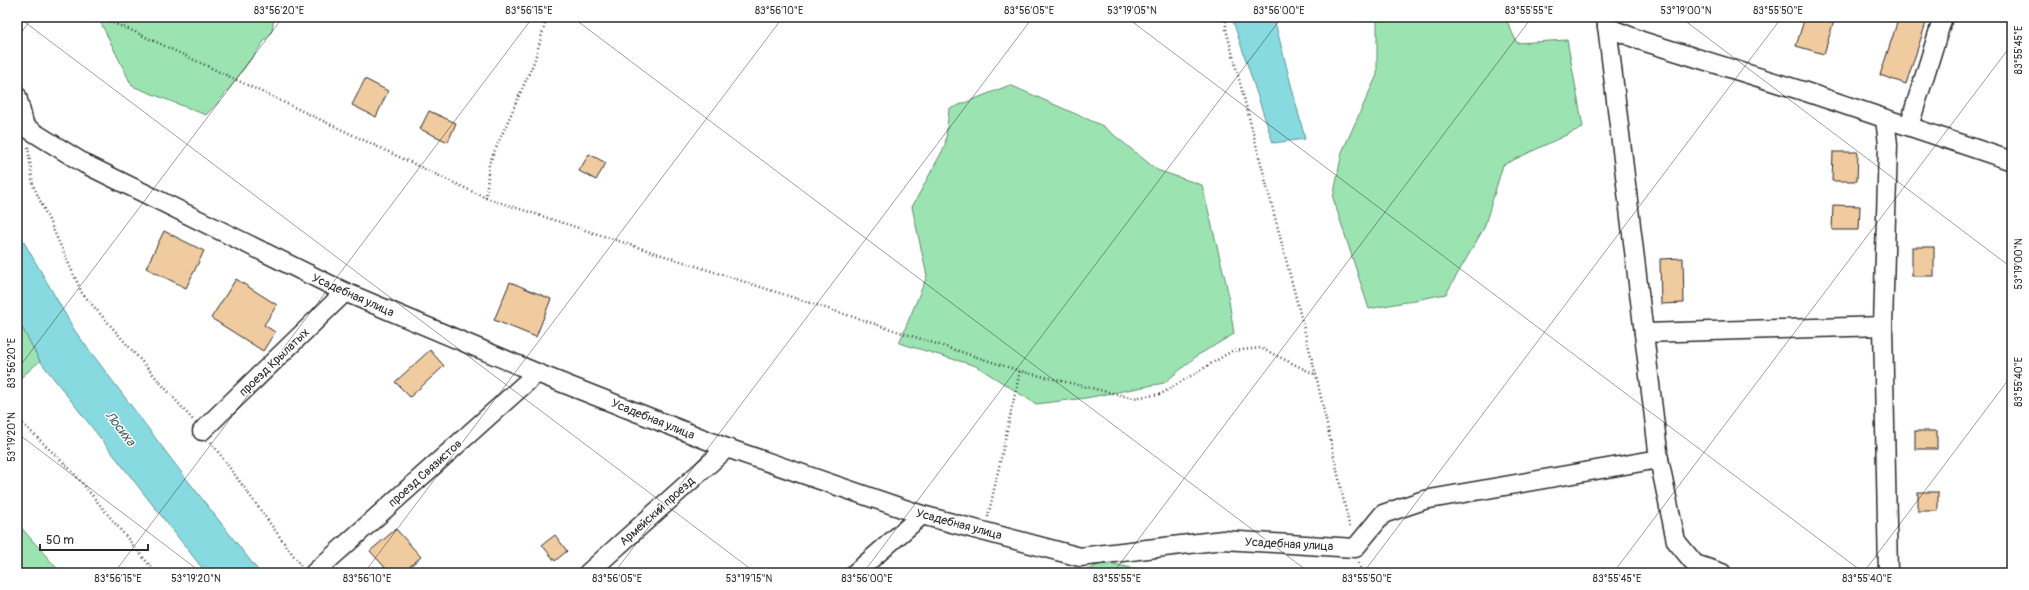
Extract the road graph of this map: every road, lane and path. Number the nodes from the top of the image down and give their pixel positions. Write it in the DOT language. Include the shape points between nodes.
graph roads {
  1 [pos="98,17"];
  2 [pos="548,17"];
  3 [pos="1226,17"];
  4 [pos="1943,17"];
  5 [pos="1606,22"];
  6 [pos="17,96"];
  7 [pos="1885,118"];
  8 [pos="1908,126"];
  9 [pos="25,127"];
  10 [pos="2012,161"];
  11 [pos="486,198"];
  12 [pos="345,292"];
  13 [pos="1883,326"];
  14 [pos="1644,333"];
  15 [pos="1020,371"];
  16 [pos="537,373"];
  17 [pos="1316,375"];
  18 [pos="17,418"];
  19 [pos="202,431"];
  20 [pos="727,448"];
  21 [pos="1659,459"];
  22 [pos="922,515"];
  23 [pos="985,531"];
  24 [pos="1355,548"];
  25 [pos="308,570"];
  26 [pos="156,573"];
  27 [pos="588,573"];
  28 [pos="855,573"];
  29 [pos="1722,573"];
  30 [pos="1888,573"];
  1 -- 11 [label="path" via="133,31"];
  2 -- 11 [label="path" via="534,62 489,164"];
  3 -- 17 [label="path" via="1226,29"];
  4 -- 8 [label="street"];
  5 -- 7 [label="street" via="1642,41"];
  5 -- 14 [label="street"];
  6 -- 9 [label="street"];
  7 -- 8 [label="street"];
  7 -- 13 [label="street" via="1888,144"];
  8 -- 10 [label="street"];
  9 -- 12 [label="street, Усадебная улица" via="84,164"];
  9 -- 19 [label="path" via="33,185 82,293"];
  11 -- 15 [label="path"];
  12 -- 16 [label="street, Усадебная улица"];
  12 -- 19 [label="street, проезд Крылатых"];
  13 -- 14 [label="street"];
  13 -- 30 [label="street"];
  14 -- 21 [label="street"];
  15 -- 17 [label="path" via="1133,398 1161,394 1232,351 1261,348"];
  15 -- 23 [label="path"];
  16 -- 20 [label="street, Усадебная улица"];
  16 -- 25 [label="street, проезд Связистов"];
  17 -- 24 [label="path"];
  18 -- 26 [label="path" via="72,471"];
  19 -- 25 [label="path"];
  20 -- 22 [label="street, Усадебная улица"];
  20 -- 27 [label="street, Армейский проезд"];
  21 -- 24 [label="street" via="1424,500 1383,514"];
  21 -- 29 [label="street" via="1676,541 1695,564"];
  22 -- 23 [label="street, Усадебная улица"];
  22 -- 28 [label="street"];
  23 -- 24 [label="street, Усадебная улица" via="1080,557 1223,540"];
}
